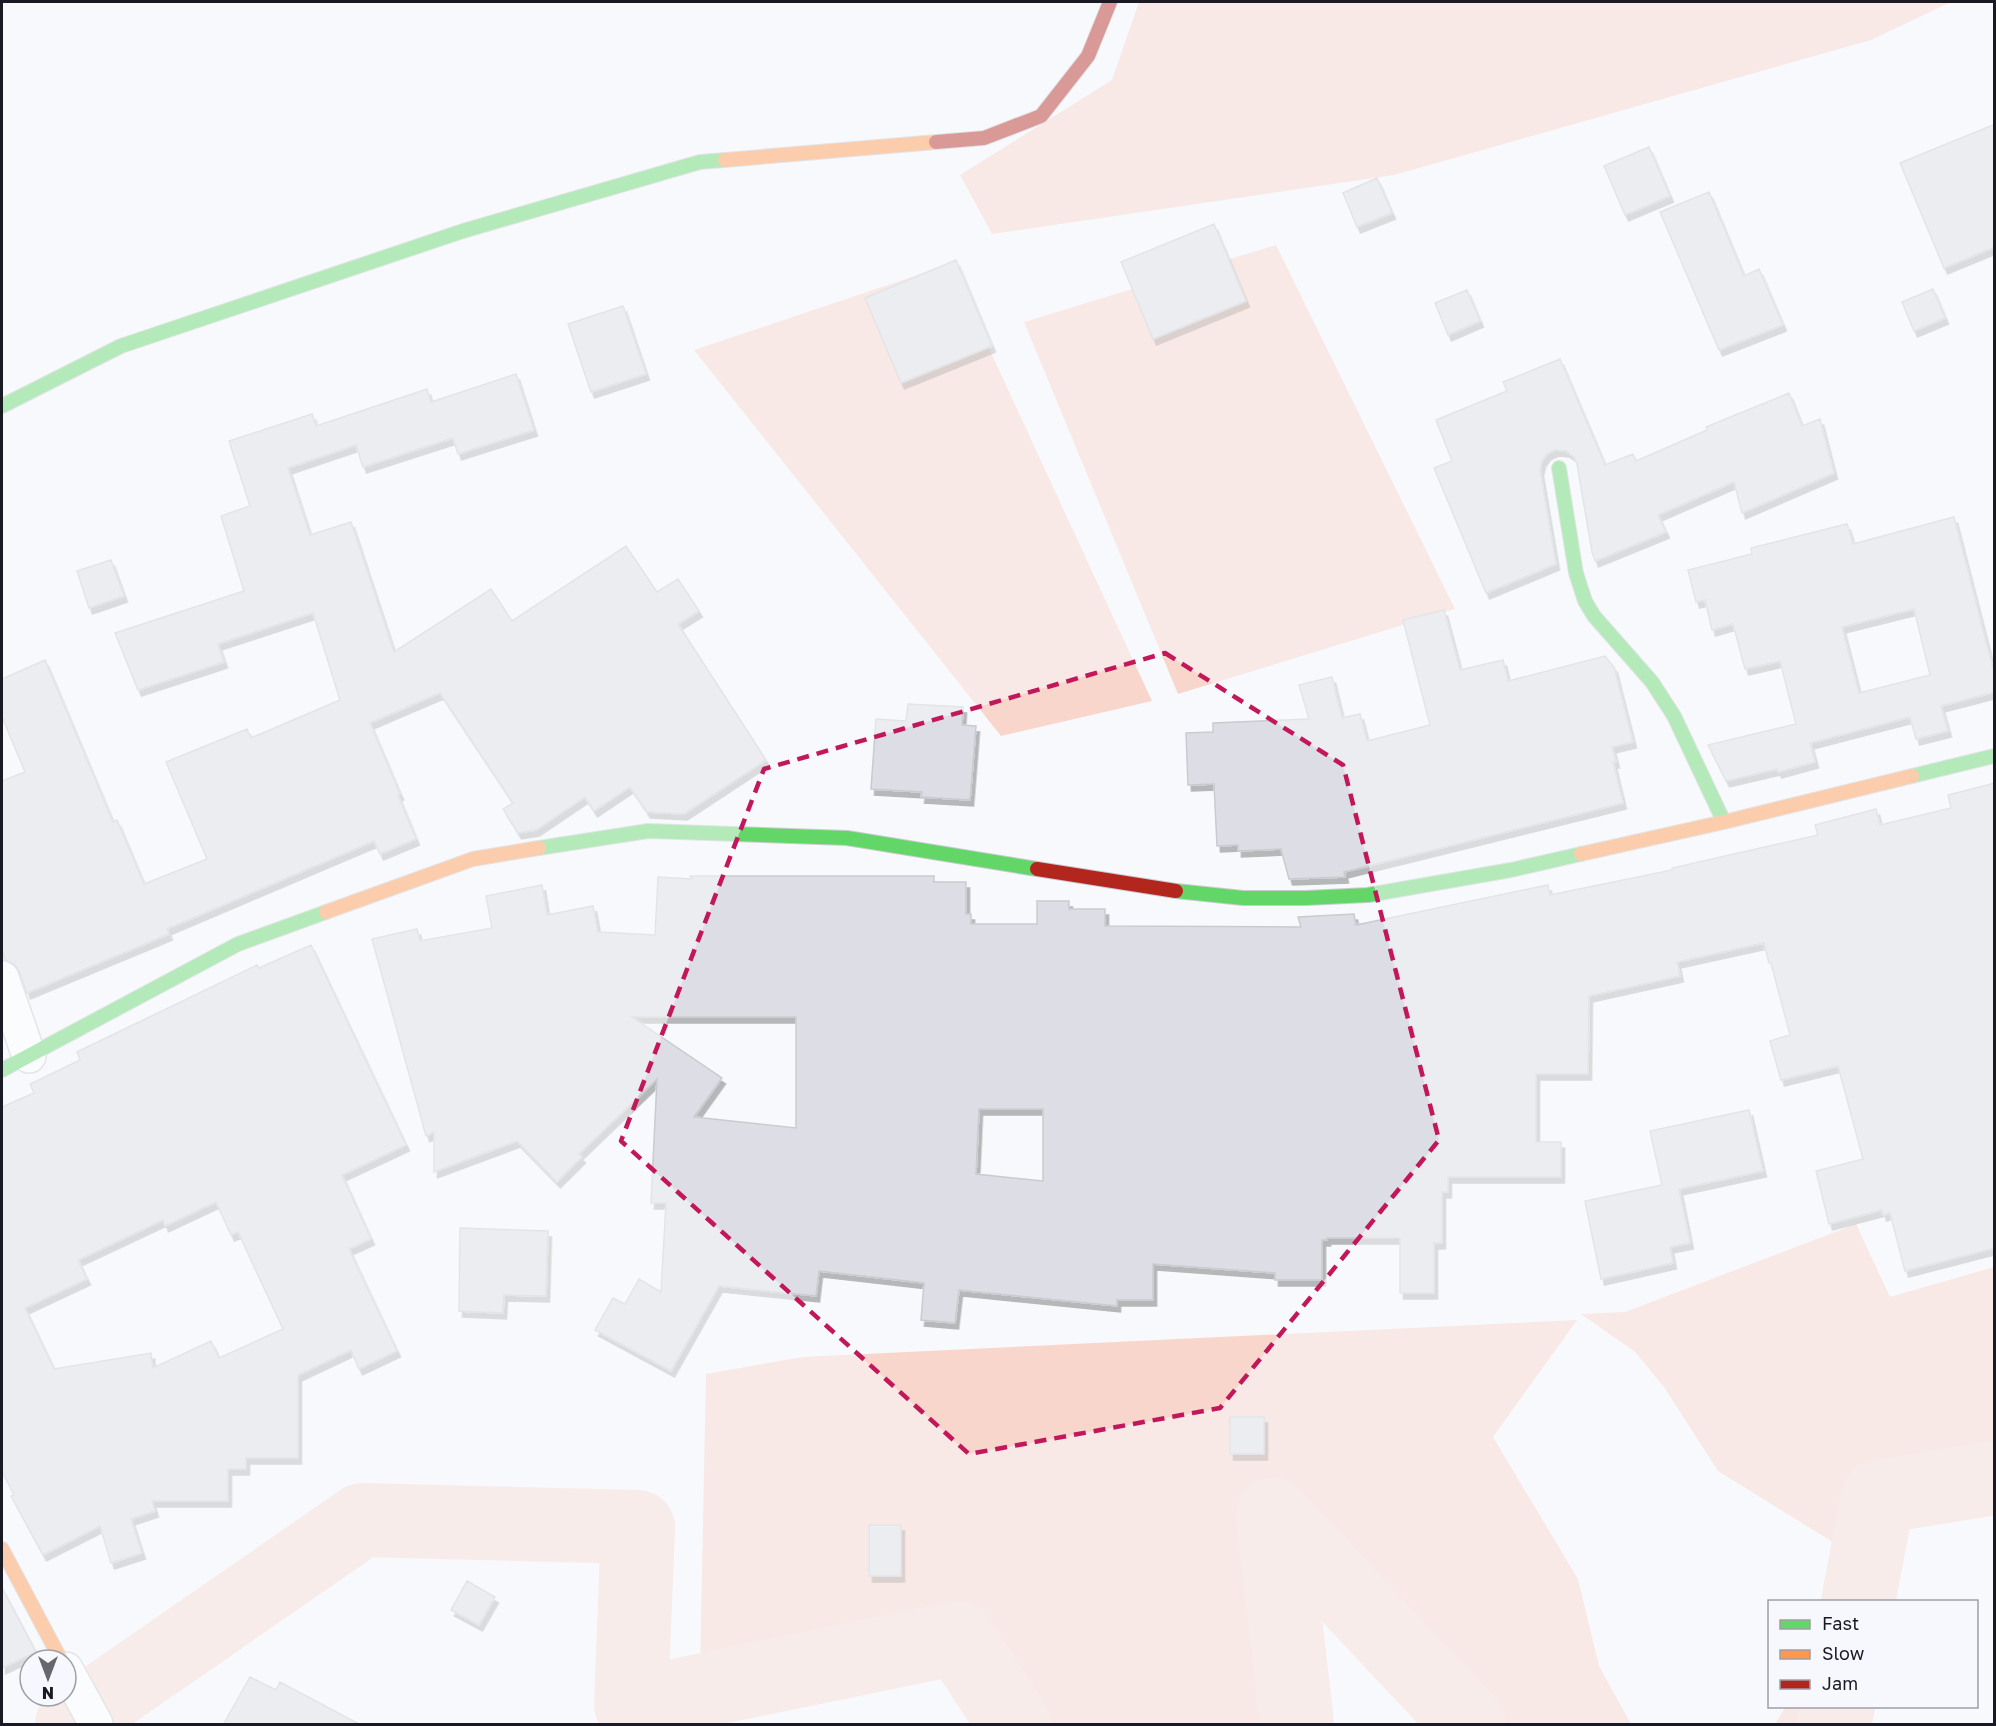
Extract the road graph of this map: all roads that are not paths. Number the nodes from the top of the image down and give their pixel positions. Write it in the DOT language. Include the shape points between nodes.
graph roads {
  1 [pos="1110,2"];
  2 [pos="2,406"];
  3 [pos="1559,468"];
  4 [pos="1995,756"];
  5 [pos="1724,822"];
  6 [pos="2,978"];
  7 [pos="15,1063"];
  8 [pos="2,1549"];
  9 [pos="54,1648"];
  10 [pos="78,1691"];
  11 [pos="96,1725"];
  1 -- 2 [label="street" via="1088,56 1041,116 984,138 700,162 463,231 121,346"];
  3 -- 5 [label="street" via="1576,573 1586,601 1594,616 1652,682 1674,716"];
  4 -- 5 [label="street"];
  5 -- 7 [label="street" via="1441,883 1368,895 1306,898 1243,898 1169,890 847,838 648,831 473,859 238,944"];
  6 -- 7 [label="street"];
  8 -- 9 [label="street"];
  10 -- 11 [label="street"];
}
